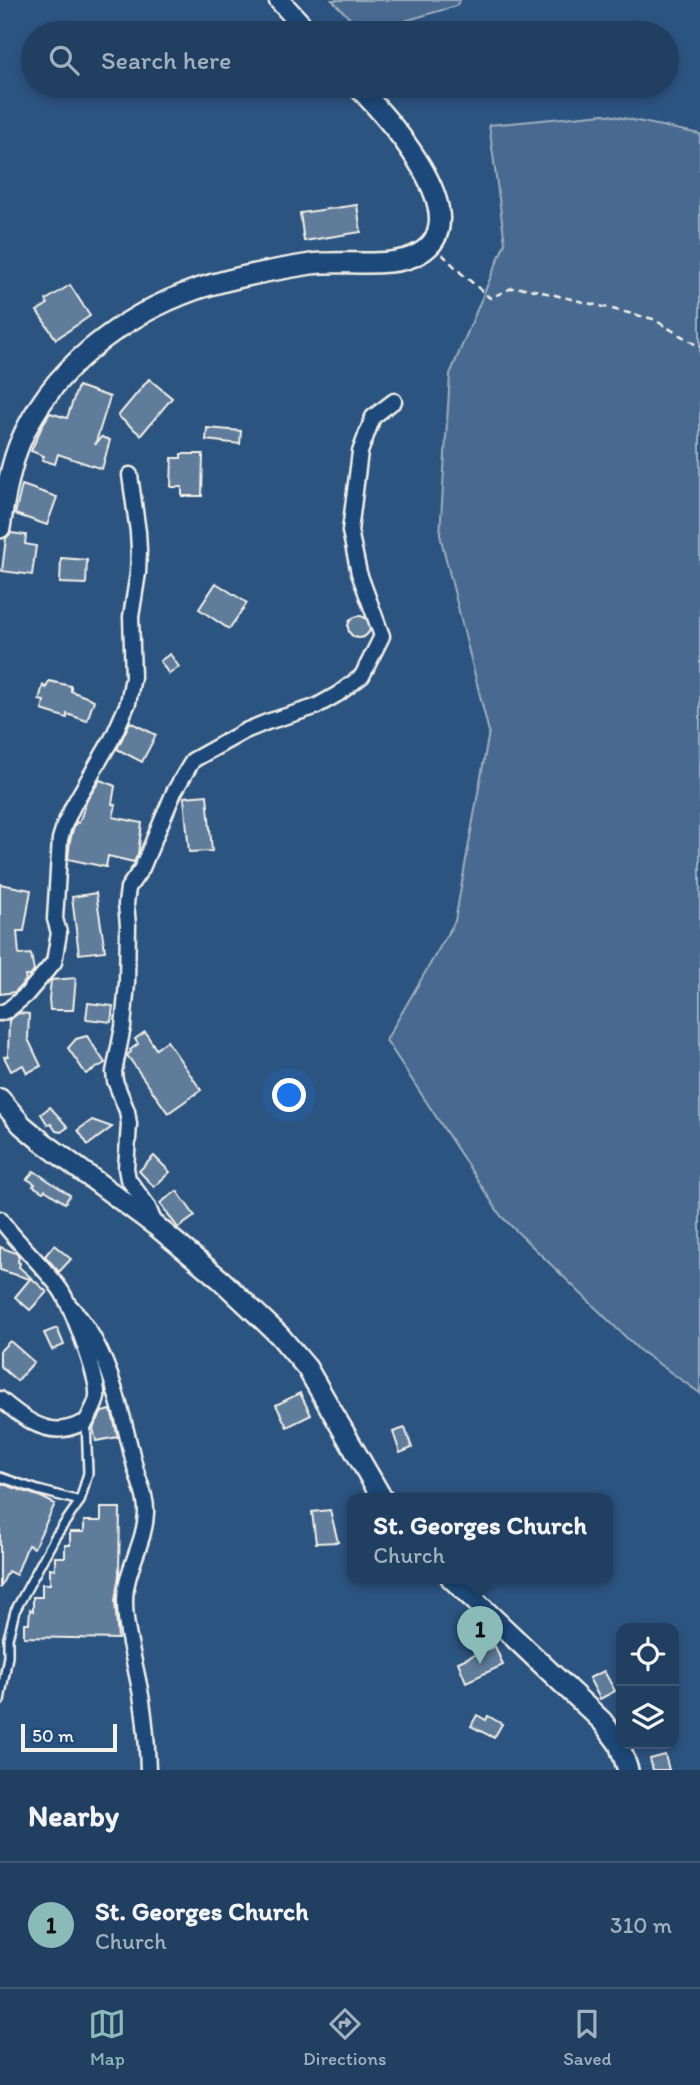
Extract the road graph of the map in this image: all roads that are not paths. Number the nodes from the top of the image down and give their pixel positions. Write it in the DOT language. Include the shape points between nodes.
graph roads {
  1 [pos="279,0"];
  2 [pos="298,21"];
  3 [pos="367,98"];
  4 [pos="394,401"];
  5 [pos="130,475"];
  6 [pos="0,528"];
  7 [pos="0,1013"];
  8 [pos="0,1100"];
  9 [pos="0,1219"];
  10 [pos="156,1226"];
  11 [pos="69,1306"];
  12 [pos="0,1399"];
  13 [pos="86,1422"];
  14 [pos="0,1477"];
  15 [pos="379,1493"];
  16 [pos="80,1501"];
  17 [pos="457,1584"];
  18 [pos="0,1701"];
  19 [pos="148,1770"];
  20 [pos="628,1770"];
  1 -- 2 [label="main road"];
  3 -- 6 [label="main road" via="428,177 440,217 432,244 406,260 314,264 246,276 177,297 125,323 69,370 42,401 13,463"];
  4 -- 10 [label="street" via="373,417 360,452 350,531 359,573 382,636 362,676 315,708 256,726 193,760 174,792 142,868 128,887 127,983 114,1072 129,1124 128,1179"];
  5 -- 7 [label="street" via="139,550 128,703 60,839 55,919 59,933 54,962 26,995"];
  8 -- 10 [label="main road" via="40,1140"];
  9 -- 11 [label="street"];
  10 -- 15 [label="main road" via="221,1280 307,1368"];
  11 -- 13 [label="street" via="88,1355 97,1396"];
  11 -- 19 [label="street" via="83,1320 105,1366 146,1512 125,1601 144,1710"];
  12 -- 13 [label="street" via="35,1424 51,1429 64,1430"];
  13 -- 16 [label="lane" via="88,1473"];
  14 -- 16 [label="lane"];
  16 -- 18 [label="lane" via="15,1611"];
  17 -- 20 [label="main road" via="602,1721 619,1744"];
}
